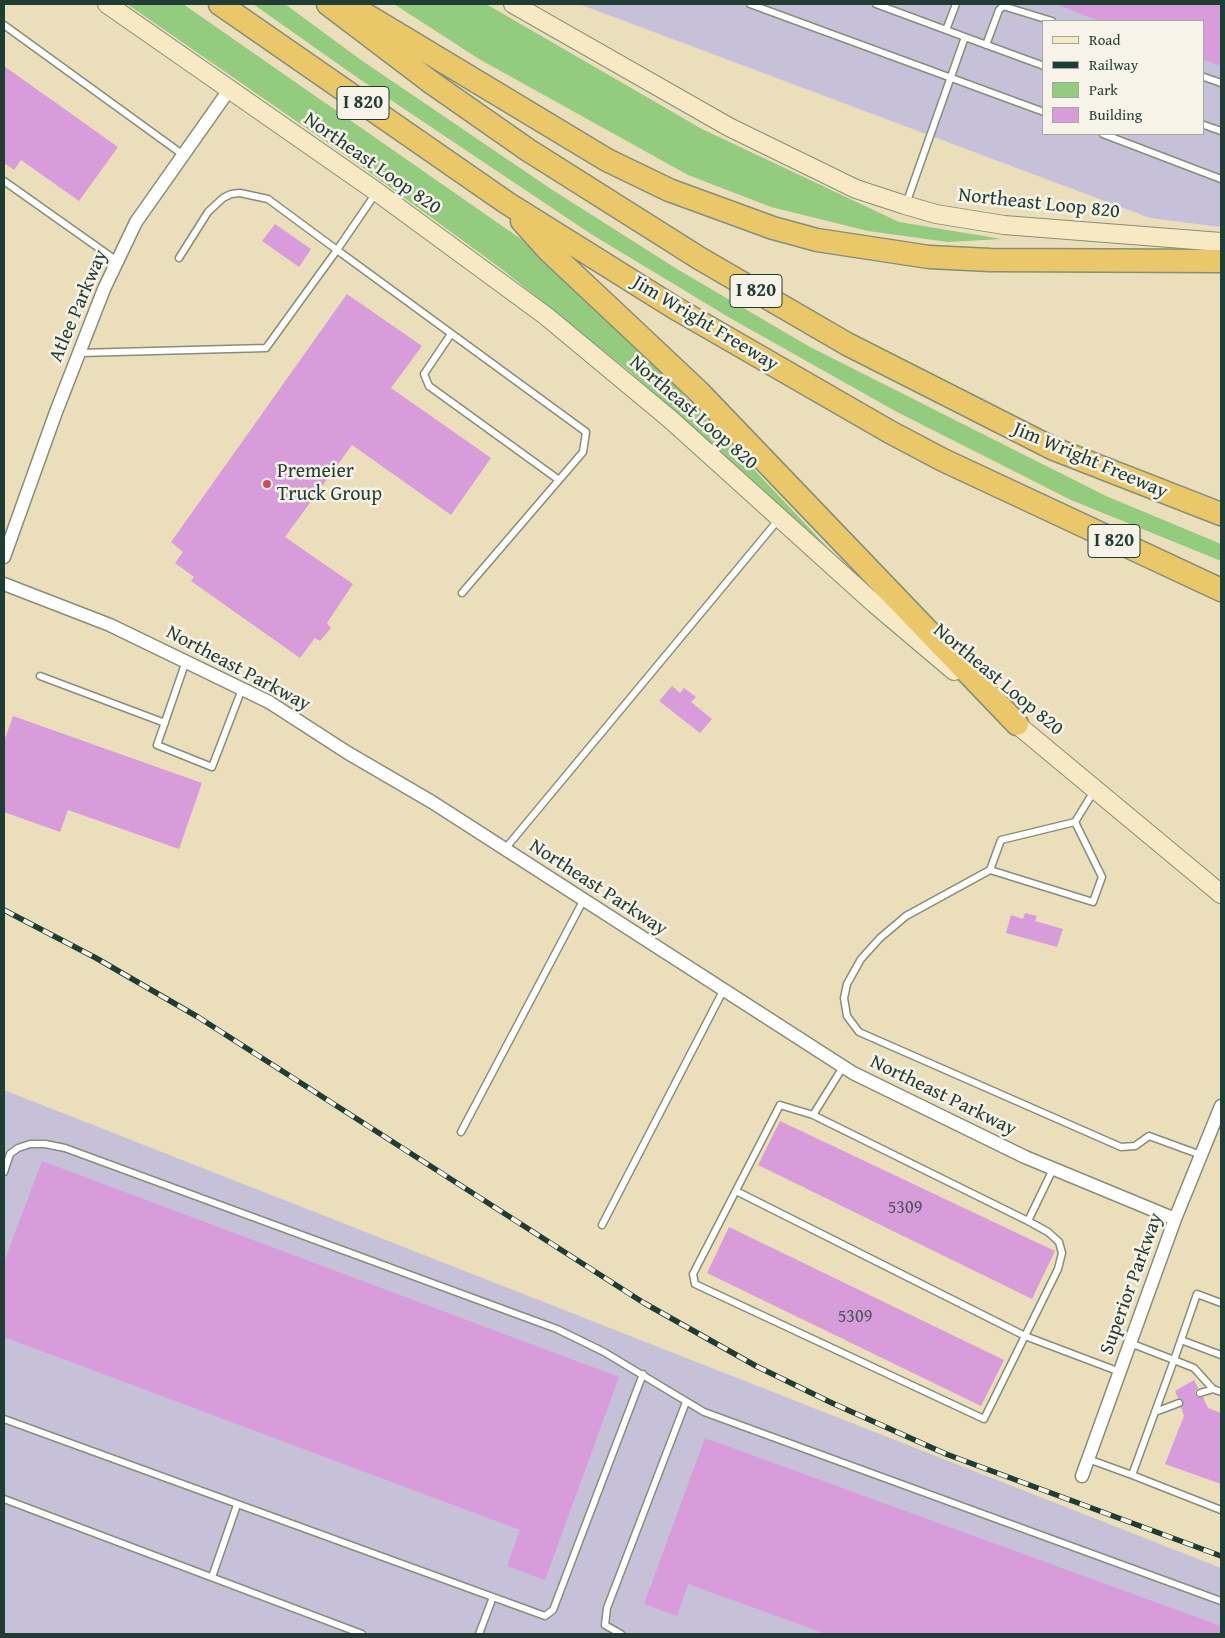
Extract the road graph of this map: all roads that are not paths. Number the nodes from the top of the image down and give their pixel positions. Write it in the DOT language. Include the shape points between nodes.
graph roads {
  1 [pos="107,4"];
  2 [pos="220,4"];
  3 [pos="328,4"];
  4 [pos="348,4"];
  5 [pos="513,4"];
  6 [pos="750,4"];
  7 [pos="876,4"];
  8 [pos="956,4"];
  9 [pos="1049,20"];
  10 [pos="4,25"];
  11 [pos="946,30"];
  12 [pos="965,38"];
  13 [pos="986,45"];
  14 [pos="1042,65"];
  15 [pos="1205,77"];
  16 [pos="952,78"];
  17 [pos="1221,83"];
  18 [pos="229,90"];
  19 [pos="1042,111"];
  20 [pos="1205,125"];
  21 [pos="1221,131"];
  22 [pos="1106,135"];
  23 [pos="182,154"];
  24 [pos="1221,179"];
  25 [pos="4,181"];
  26 [pos="377,192"];
  27 [pos="507,203"];
  28 [pos="905,205"];
  29 [pos="1221,242"];
  30 [pos="337,250"];
  31 [pos="179,258"];
  32 [pos="117,261"];
  33 [pos="1221,261"];
  34 [pos="452,334"];
  35 [pos="79,353"];
  36 [pos="559,480"];
  37 [pos="1221,514"];
  38 [pos="780,518"];
  39 [pos="4,557"];
  40 [pos="4,584"];
  41 [pos="1221,590"];
  42 [pos="462,593"];
  43 [pos="186,661"];
  44 [pos="40,676"];
  45 [pos="242,689"];
  46 [pos="165,723"];
  47 [pos="1017,724"];
  48 [pos="1095,790"];
  49 [pos="1075,822"];
  50 [pos="505,849"];
  51 [pos="990,870"];
  52 [pos="1221,894"];
  53 [pos="584,900"];
  54 [pos="723,991"];
  55 [pos="843,1067"];
  56 [pos="1221,1106"];
  57 [pos="813,1115"];
  58 [pos="461,1132"];
  59 [pos="1201,1155"];
  60 [pos="1053,1169"];
  61 [pos="4,1172"];
  62 [pos="736,1191"];
  63 [pos="1175,1219"];
  64 [pos="1028,1221"];
  65 [pos="602,1226"];
  66 [pos="1221,1303"];
  67 [pos="1025,1336"];
  68 [pos="1181,1340"];
  69 [pos="1130,1343"];
  70 [pos="1221,1355"];
  71 [pos="1174,1360"];
  72 [pos="1120,1372"];
  73 [pos="643,1374"];
  74 [pos="1213,1389"];
  75 [pos="1221,1392"];
  76 [pos="1200,1393"];
  77 [pos="686,1402"];
  78 [pos="1179,1403"];
  79 [pos="1155,1412"];
  80 [pos="4,1419"];
  81 [pos="1088,1460"];
  82 [pos="1132,1475"];
  83 [pos="1082,1476"];
  84 [pos="4,1499"];
  85 [pos="237,1505"];
  86 [pos="1221,1510"];
  87 [pos="212,1577"];
  88 [pos="493,1597"];
  89 [pos="1221,1601"];
  90 [pos="362,1634"];
  91 [pos="479,1634"];
  92 [pos="621,1634"];
  1 -- 18 [label="main road, Northeast Loop 820"];
  2 -- 27 [label="highway, Jim Wright Freeway / I 820"];
  3 -- 37 [label="highway, Jim Wright Freeway / I 820" via="528,150 699,258 847,344 1054,449"];
  4 -- 33 [label="highway" via="607,160 668,190 773,228 843,245 929,257"];
  5 -- 28 [label="main road, Northeast Loop 820" via="729,127 847,184"];
  6 -- 16 [label="lane"];
  7 -- 11 [label="lane"];
  8 -- 11 [label="lane"];
  9 -- 13 [label="lane" via="1003,6"];
  10 -- 23 [label="lane"];
  11 -- 12 [label="lane"];
  12 -- 13 [label="lane"];
  12 -- 16 [label="lane"];
  13 -- 14 [label="lane"];
  15 -- 17 [label="lane"];
  16 -- 19 [label="lane"];
  16 -- 28 [label="lane"];
  18 -- 23 [label="street, Atlee Parkway"];
  18 -- 26 [label="main road, Northeast Loop 820"];
  20 -- 21 [label="lane"];
  22 -- 24 [label="lane"];
  23 -- 32 [label="street, Atlee Parkway" via="136,222"];
  25 -- 32 [label="lane"];
  26 -- 30 [label="lane"];
  26 -- 38 [label="main road, Northeast Loop 820" via="553,322 670,419"];
  27 -- 41 [label="highway, Jim Wright Freeway / I 820" via="675,308 890,432 1008,492"];
  27 -- 47 [label="highway" via="548,250 698,391"];
  28 -- 29 [label="main road, Northeast Loop 820" via="936,214 1004,225"];
  30 -- 31 [label="lane" via="268,199 240,193 223,198 208,212"];
  30 -- 34 [label="lane"];
  30 -- 35 [label="lane" via="266,348"];
  32 -- 35 [label="street, Atlee Parkway"];
  34 -- 36 [label="lane" via="424,374 428,386"];
  34 -- 36 [label="lane" via="586,432 583,452"];
  35 -- 39 [label="street, Atlee Parkway"];
  36 -- 42 [label="lane"];
  38 -- 47 [label="main road, Northeast Loop 820" via="876,605"];
  38 -- 50 [label="lane"];
  40 -- 43 [label="street, Northeast Parkway" via="110,625"];
  43 -- 45 [label="street, Northeast Parkway"];
  43 -- 46 [label="lane"];
  44 -- 46 [label="lane"];
  45 -- 46 [label="lane" via="212,767 157,746"];
  45 -- 50 [label="street, Northeast Parkway" via="270,702"];
  47 -- 48 [label="main road, Northeast Loop 820"];
  48 -- 49 [label="lane"];
  48 -- 52 [label="main road, Northeast Loop 820"];
  49 -- 51 [label="lane" via="1001,840"];
  49 -- 51 [label="lane" via="1102,877 1093,902"];
  50 -- 53 [label="street, Northeast Parkway"];
  51 -- 59 [label="lane" via="906,916 880,938 861,959 847,984 844,998 847,1016 859,1032 1121,1147 1135,1146 1149,1136"];
  53 -- 54 [label="street, Northeast Parkway"];
  53 -- 58 [label="lane"];
  54 -- 55 [label="street, Northeast Parkway"];
  54 -- 65 [label="lane"];
  55 -- 57 [label="lane"];
  55 -- 60 [label="street, Northeast Parkway"];
  56 -- 59 [label="street, Superior Parkway"];
  57 -- 62 [label="lane" via="780,1105"];
  57 -- 64 [label="lane"];
  59 -- 63 [label="street, Superior Parkway"];
  60 -- 63 [label="street, Northeast Parkway"];
  60 -- 64 [label="lane"];
  61 -- 73 [label="lane" via="10,1154 18,1148 30,1144 65,1148 557,1329"];
  62 -- 67 [label="lane"];
  62 -- 67 [label="lane" via="693,1274 695,1284 984,1419"];
  63 -- 69 [label="street, Superior Parkway"];
  64 -- 67 [label="lane" via="1059,1242 1062,1253 1058,1269"];
  66 -- 68 [label="lane" via="1197,1294"];
  67 -- 72 [label="lane"];
  68 -- 70 [label="lane"];
  68 -- 71 [label="lane"];
  69 -- 71 [label="lane"];
  69 -- 72 [label="street, Superior Parkway"];
  71 -- 74 [label="lane" via="1194,1368"];
  71 -- 79 [label="lane"];
  72 -- 81 [label="street, Superior Parkway"];
  73 -- 77 [label="lane"];
  73 -- 88 [label="lane" via="553,1610 545,1616"];
  74 -- 75 [label="lane"];
  74 -- 76 [label="lane"];
  77 -- 89 [label="lane" via="704,1412"];
  77 -- 92 [label="lane" via="607,1608 605,1625"];
  78 -- 79 [label="lane"];
  79 -- 82 [label="lane"];
  80 -- 85 [label="lane"];
  81 -- 82 [label="lane"];
  81 -- 83 [label="street, Superior Parkway"];
  82 -- 86 [label="lane"];
  84 -- 87 [label="lane"];
  85 -- 87 [label="lane"];
  85 -- 88 [label="lane"];
  87 -- 90 [label="lane"];
  88 -- 91 [label="lane"];
}
